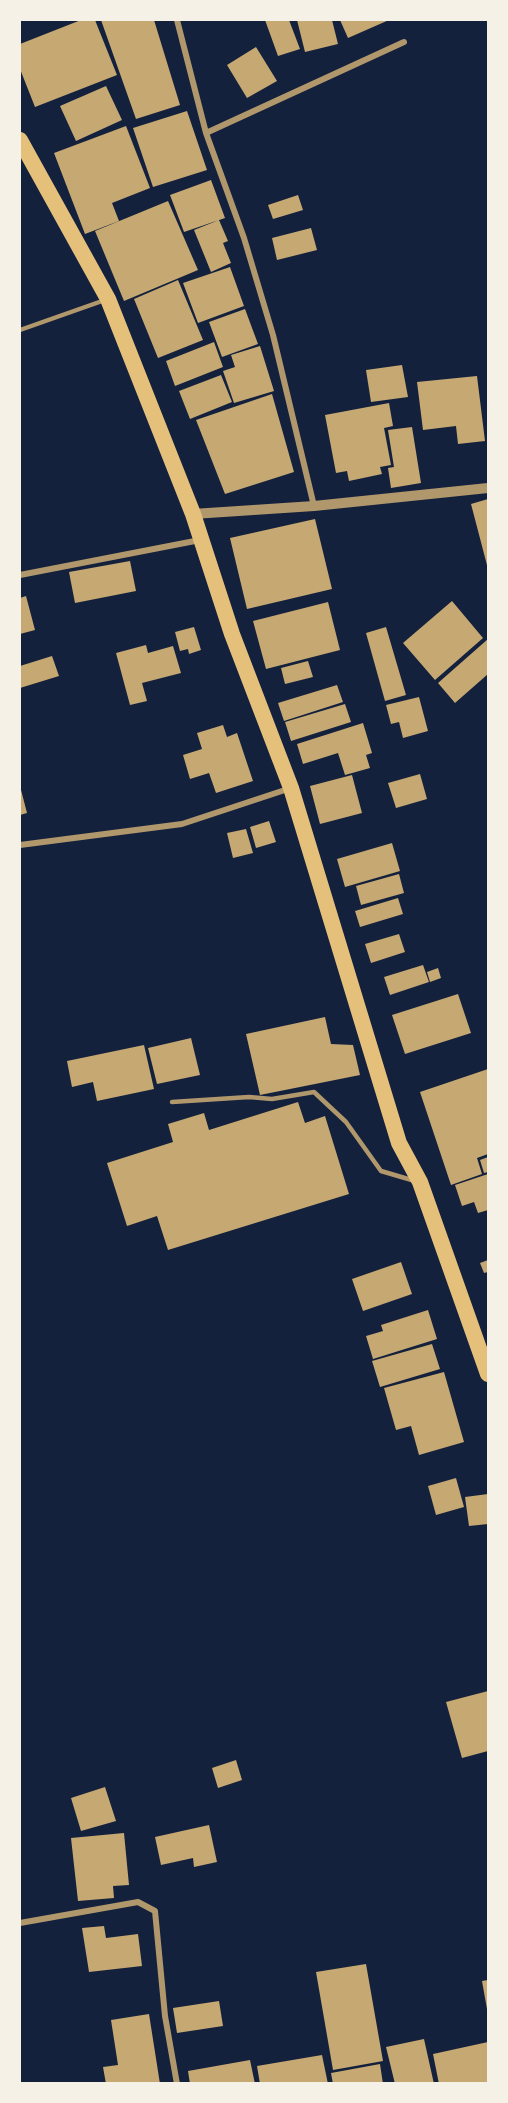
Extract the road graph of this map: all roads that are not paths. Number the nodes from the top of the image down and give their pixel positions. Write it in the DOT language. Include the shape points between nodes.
graph roads {
  1 [pos="177,20"];
  2 [pos="404,42"];
  3 [pos="206,134"];
  4 [pos="20,140"];
  5 [pos="108,299"];
  6 [pos="20,330"];
  7 [pos="489,488"];
  8 [pos="314,506"];
  9 [pos="193,514"];
  10 [pos="200,540"];
  11 [pos="20,575"];
  12 [pos="291,788"];
  13 [pos="20,845"];
  14 [pos="172,1102"];
  15 [pos="420,1182"];
  16 [pos="489,1374"];
  17 [pos="20,1923"];
  18 [pos="177,2084"];
  1 -- 3 [label="street"];
  2 -- 3 [label="street"];
  3 -- 8 [label="street" via="244,238 273,335"];
  4 -- 5 [label="highway"];
  5 -- 6 [label="lane"];
  5 -- 9 [label="highway"];
  7 -- 8 [label="street"];
  8 -- 9 [label="street"];
  9 -- 10 [label="highway"];
  10 -- 11 [label="street"];
  10 -- 12 [label="highway"];
  12 -- 13 [label="street" via="182,824"];
  12 -- 15 [label="highway" via="399,1143"];
  14 -- 15 [label="lane" via="273,1099 314,1092 346,1122 381,1171"];
  15 -- 16 [label="highway"];
  17 -- 18 [label="street" via="138,1902 155,1911 165,2016"];
}
